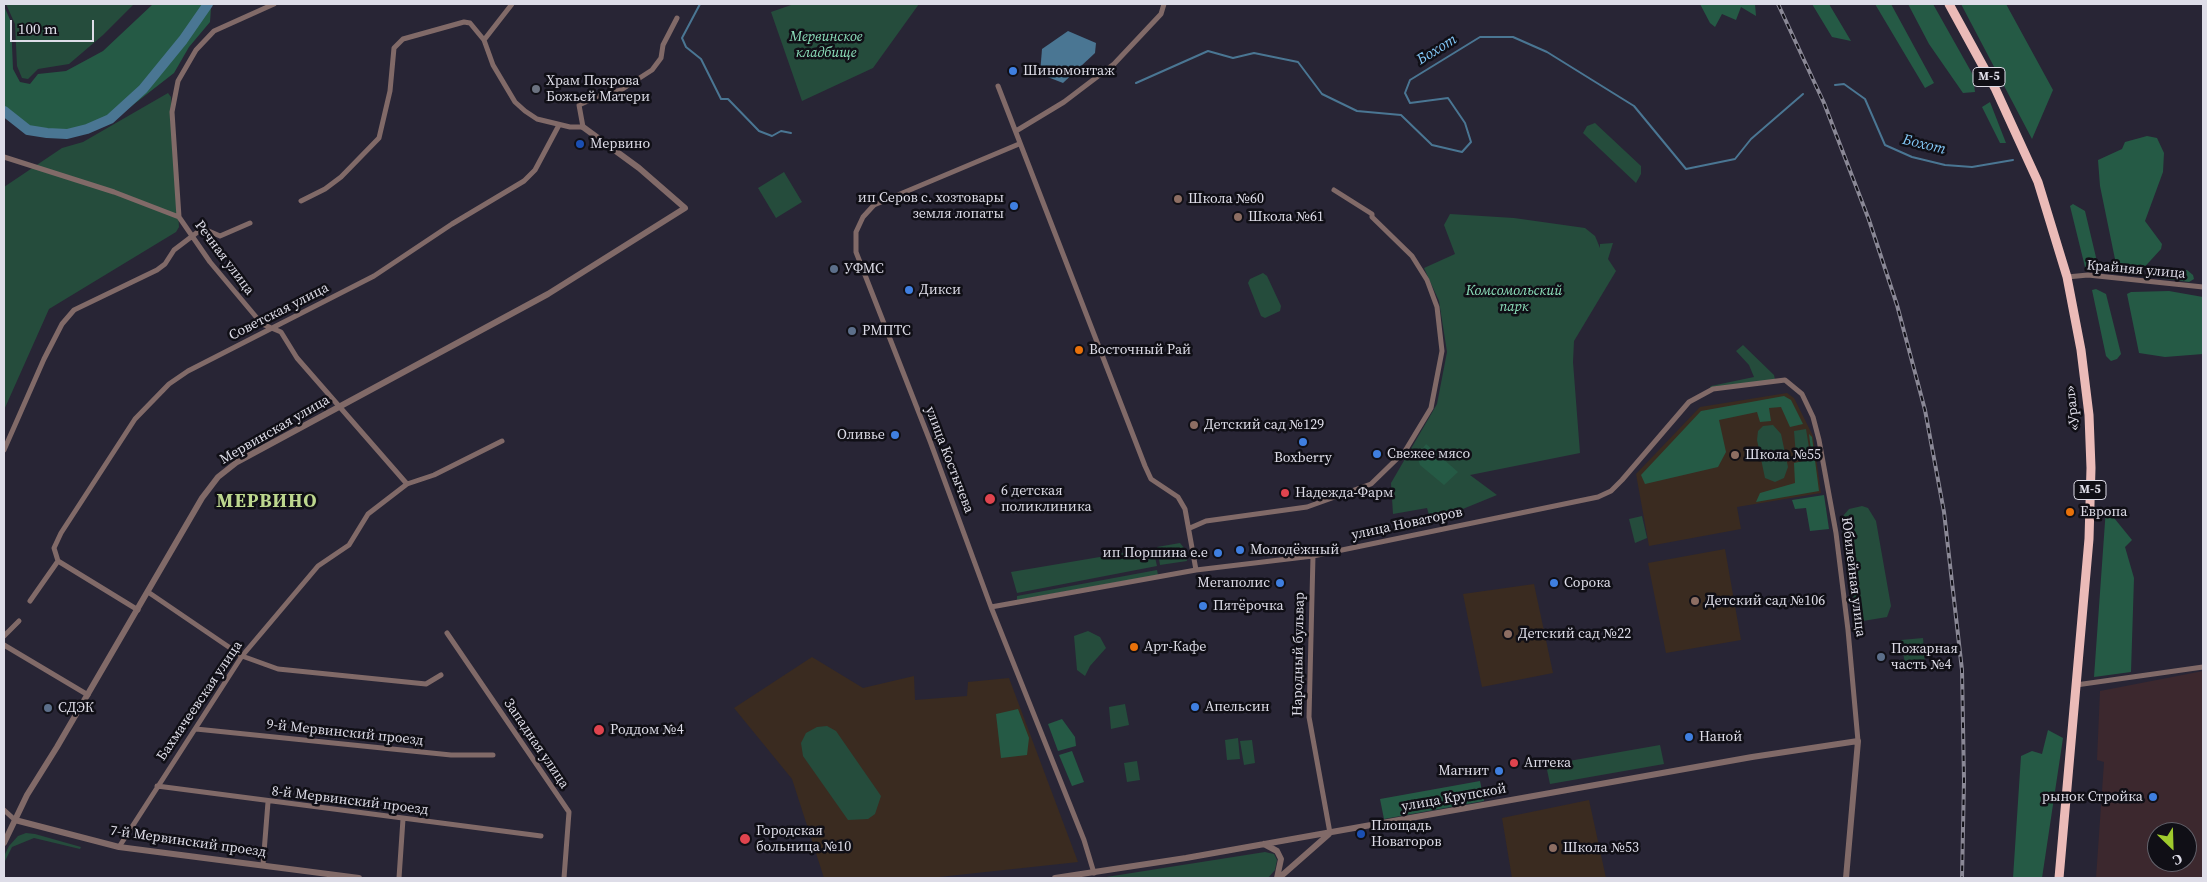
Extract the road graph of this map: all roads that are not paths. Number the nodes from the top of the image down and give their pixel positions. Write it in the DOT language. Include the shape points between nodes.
graph roads {
  1 [pos="274,4"];
  2 [pos="512,4"];
  3 [pos="1164,4"];
  4 [pos="1949,4"];
  5 [pos="677,18"];
  6 [pos="484,40"];
  7 [pos="998,86"];
  8 [pos="559,125"];
  9 [pos="582,127"];
  10 [pos="1016,131"];
  11 [pos="1019,144"];
  12 [pos="4,157"];
  13 [pos="1334,190"];
  14 [pos="301,201"];
  15 [pos="180,217"];
  16 [pos="250,223"];
  17 [pos="192,235"];
  18 [pos="2067,277"];
  19 [pos="2203,287"];
  20 [pos="272,328"];
  21 [pos="1785,380"];
  22 [pos="340,406"];
  23 [pos="502,441"];
  24 [pos="4,450"];
  25 [pos="407,484"];
  26 [pos="1190,528"];
  27 [pos="1314,556"];
  28 [pos="58,561"];
  29 [pos="1196,570"];
  30 [pos="148,592"];
  31 [pos="30,601"];
  32 [pos="991,606"];
  33 [pos="138,610"];
  34 [pos="19,621"];
  35 [pos="448,633"];
  36 [pos="4,636"];
  37 [pos="4,645"];
  38 [pos="242,656"];
  39 [pos="2203,667"];
  40 [pos="441,675"];
  41 [pos="2076,685"];
  42 [pos="88,695"];
  43 [pos="196,729"];
  44 [pos="1858,741"];
  45 [pos="493,755"];
  46 [pos="157,786"];
  47 [pos="268,802"];
  48 [pos="4,810"];
  49 [pos="403,819"];
  50 [pos="15,820"];
  51 [pos="1330,833"];
  52 [pos="541,836"];
  53 [pos="1302,838"];
  54 [pos="4,843"];
  55 [pos="1264,844"];
  56 [pos="119,847"];
  57 [pos="1308,850"];
  58 [pos="263,864"];
  59 [pos="1094,873"];
  60 [pos="359,878"];
  61 [pos="399,878"];
  62 [pos="564,878"];
  63 [pos="1055,878"];
  64 [pos="1278,878"];
  65 [pos="1846,878"];
  66 [pos="2057,878"];
  1 -- 15 [label="street, Речная улица" via="214,31 196,50 178,81 172,112"];
  2 -- 6 [label="street"];
  3 -- 10 [label="street" via="1160,14 1114,64 1064,102"];
  4 -- 18 [label="highway, «Урал» / М-5" via="2026,152"];
  5 -- 9 [label="street" via="663,45 661,58 652,70 621,90 579,105"];
  6 -- 8 [label="street" via="498,77 515,102 537,118"];
  6 -- 14 [label="street" via="470,23 464,22 403,39 394,48 390,91 378,138 341,177"];
  7 -- 10 [label="street"];
  8 -- 9 [label="street"];
  8 -- 20 [label="street, Советская улица" via="535,170 524,181 374,276"];
  9 -- 22 [label="street, Мервинская улица" via="639,168 685,208 548,294"];
  10 -- 11 [label="street"];
  11 -- 26 [label="street" via="1145,466 1151,479 1178,497 1185,508"];
  11 -- 32 [label="street, улица Костычева" via="874,206 863,217 854,241"];
  12 -- 15 [label="street"];
  13 -- 26 [label="street" via="1372,214 1404,246 1424,274 1437,307 1442,351 1431,408 1405,452 1371,484 1307,507 1206,521"];
  15 -- 17 [label="street, Речная улица"];
  16 -- 17 [label="street" via="220,236 204,229"];
  17 -- 20 [label="street, Речная улица" via="210,262 262,324"];
  17 -- 24 [label="street" via="157,270 67,316 44,359"];
  18 -- 19 [label="street, Крайняя улица" via="2088,275"];
  18 -- 41 [label="highway, «Урал» / М-5" via="2089,415 2091,468 2089,539"];
  20 -- 22 [label="street, Речная улица" via="281,332 297,358"];
  20 -- 28 [label="street, Советская улица" via="188,371 169,384 135,419 61,533 54,548"];
  21 -- 27 [label="street, улица Новаторов" via="1713,390 1689,402 1622,480 1598,497"];
  21 -- 44 [label="street, Юбилейная улица" via="1802,394 1819,440 1836,533"];
  22 -- 25 [label="street, Речная улица"];
  22 -- 30 [label="street, Мервинская улица" via="238,462 218,477 202,498"];
  23 -- 25 [label="street, Бахмачеевская улица" via="434,475"];
  25 -- 38 [label="street, Бахмачеевская улица" via="368,514 350,545 318,566"];
  26 -- 29 [label="street"];
  27 -- 29 [label="street, улица Новаторов"];
  27 -- 51 [label="street, Народный бульвар" via="1309,717"];
  28 -- 31 [label="street"];
  28 -- 33 [label="street"];
  29 -- 32 [label="street, улица Новаторов"];
  30 -- 33 [label="street, Мервинская улица"];
  30 -- 38 [label="street"];
  32 -- 59 [label="street, улица Костычева" via="1084,840"];
  33 -- 42 [label="street, Мервинская улица"];
  34 -- 36 [label="street"];
  35 -- 62 [label="street, Западная улица" via="569,812"];
  37 -- 42 [label="street"];
  38 -- 40 [label="street" via="284,670 426,684"];
  38 -- 43 [label="street, Бахмачеевская улица"];
  39 -- 41 [label="street"];
  41 -- 66 [label="highway, «Урал» / М-5"];
  42 -- 50 [label="street, Мервинская улица"];
  43 -- 45 [label="street, 9-й Мервинский проезд" via="451,756"];
  43 -- 46 [label="street, Бахмачеевская улица"];
  44 -- 51 [label="street, улица Крупской"];
  44 -- 65 [label="street, Юбилейная улица"];
  46 -- 47 [label="street, 8-й Мервинский проезд"];
  46 -- 56 [label="street, Бахмачеевская улица"];
  47 -- 49 [label="street, 8-й Мервинский проезд"];
  47 -- 58 [label="street"];
  48 -- 50 [label="street"];
  49 -- 52 [label="street, 8-й Мервинский проезд"];
  49 -- 61 [label="street"];
  50 -- 54 [label="street, Мервинская улица"];
  50 -- 56 [label="street, 7-й Мервинский проезд"];
  51 -- 53 [label="street, улица Крупской"];
  51 -- 57 [label="street"];
  53 -- 55 [label="street, улица Крупской"];
  53 -- 57 [label="street" via="1309,840"];
  55 -- 59 [label="street, улица Крупской"];
  55 -- 64 [label="street" via="1276,851 1281,859"];
  56 -- 58 [label="street, 7-й Мервинский проезд"];
  57 -- 64 [label="street"];
  58 -- 60 [label="street, 7-й Мервинский проезд"];
  59 -- 63 [label="street, улица Крупской"];
}
